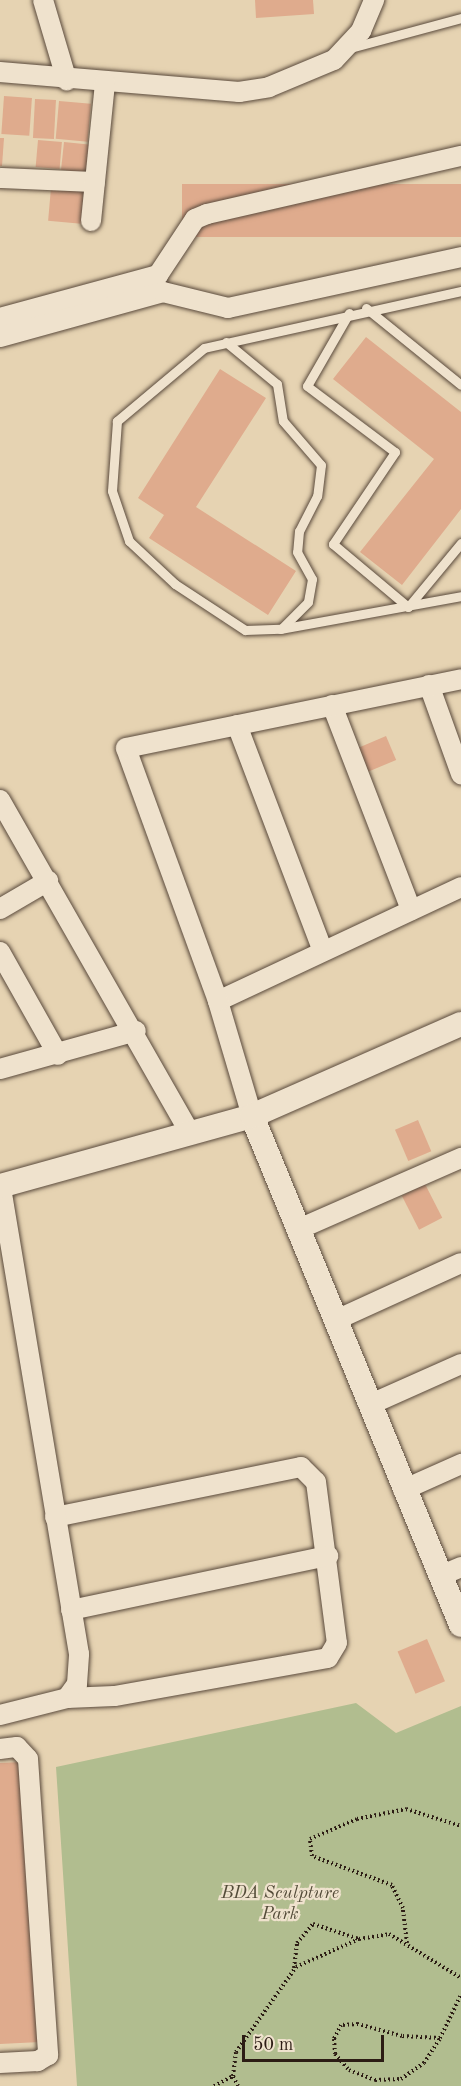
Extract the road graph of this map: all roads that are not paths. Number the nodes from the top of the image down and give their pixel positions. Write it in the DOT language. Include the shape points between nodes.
graph roads {
  1 [pos="43,0"];
  2 [pos="374,0"];
  3 [pos="461,18"];
  4 [pos="351,48"];
  5 [pos="0,72"];
  6 [pos="67,81"];
  7 [pos="105,84"];
  8 [pos="461,156"];
  9 [pos="0,178"];
  10 [pos="95,182"];
  11 [pos="91,221"];
  12 [pos="461,257"];
  13 [pos="461,291"];
  14 [pos="113,298"];
  15 [pos="366,308"];
  16 [pos="350,313"];
  17 [pos="0,318"];
  18 [pos="0,337"];
  19 [pos="226,342"];
  20 [pos="461,386"];
  21 [pos="461,543"];
  22 [pos="461,596"];
  23 [pos="408,607"];
  24 [pos="280,629"];
  25 [pos="461,679"];
  26 [pos="429,685"];
  27 [pos="332,705"];
  28 [pos="237,725"];
  29 [pos="461,774"];
  30 [pos="0,800"];
  31 [pos="48,881"];
  32 [pos="461,887"];
  33 [pos="0,909"];
  34 [pos="411,910"];
  35 [pos="323,951"];
  36 [pos="0,952"];
  37 [pos="218,1001"];
  38 [pos="461,1024"];
  39 [pos="136,1031"];
  40 [pos="58,1054"];
  41 [pos="0,1069"];
  42 [pos="252,1116"];
  43 [pos="201,1128"];
  44 [pos="461,1158"];
  45 [pos="1,1186"];
  46 [pos="299,1229"];
  47 [pos="461,1263"];
  48 [pos="336,1320"];
  49 [pos="461,1364"];
  50 [pos="369,1405"];
  51 [pos="461,1464"];
  52 [pos="403,1490"];
  53 [pos="55,1517"];
  54 [pos="328,1556"];
  55 [pos="451,1572"];
  56 [pos="71,1610"];
  57 [pos="461,1625"];
  58 [pos="67,1698"];
  59 [pos="0,1715"];
  60 [pos="0,1749"];
  61 [pos="0,2063"];
  1 -- 6 [label="street"];
  2 -- 4 [label="street"];
  3 -- 4 [label="lane"];
  4 -- 7 [label="street" via="303,77 239,92"];
  5 -- 6 [label="street"];
  6 -- 7 [label="street"];
  7 -- 10 [label="street"];
  8 -- 14 [label="street" via="207,214 195,219 158,275"];
  9 -- 10 [label="street"];
  10 -- 11 [label="street"];
  12 -- 14 [label="street" via="228,308 163,292"];
  13 -- 15 [label="lane"];
  14 -- 17 [label="street"];
  14 -- 18 [label="street"];
  15 -- 16 [label="lane"];
  15 -- 20 [label="lane"];
  16 -- 19 [label="lane"];
  16 -- 23 [label="lane" via="307,386 395,452 333,544"];
  19 -- 24 [label="lane" via="277,384 283,421 321,465 317,496 299,531 297,552 312,579 308,602"];
  19 -- 24 [label="lane" via="204,348 117,421 112,490 129,541 175,584 245,630"];
  21 -- 23 [label="lane"];
  22 -- 23 [label="lane"];
  23 -- 24 [label="lane"];
  25 -- 26 [label="street"];
  26 -- 27 [label="street"];
  26 -- 29 [label="street"];
  27 -- 28 [label="street"];
  27 -- 34 [label="street"];
  28 -- 35 [label="street"];
  28 -- 37 [label="street" via="126,748"];
  30 -- 31 [label="street"];
  31 -- 33 [label="street"];
  31 -- 39 [label="street"];
  32 -- 34 [label="street"];
  34 -- 35 [label="street"];
  35 -- 37 [label="street"];
  36 -- 40 [label="street"];
  37 -- 42 [label="street"];
  38 -- 42 [label="street"];
  39 -- 40 [label="street"];
  39 -- 43 [label="street"];
  40 -- 41 [label="street"];
  42 -- 43 [label="street"];
  42 -- 46 [label="street"];
  43 -- 45 [label="street"];
  44 -- 46 [label="street"];
  45 -- 53 [label="street"];
  46 -- 48 [label="street"];
  47 -- 48 [label="street"];
  48 -- 50 [label="street"];
  49 -- 50 [label="street"];
  50 -- 52 [label="street"];
  51 -- 52 [label="street"];
  52 -- 55 [label="street"];
  53 -- 54 [label="street" via="302,1467 316,1482"];
  53 -- 56 [label="street"];
  54 -- 56 [label="street"];
  54 -- 58 [label="street" via="337,1643 328,1658 114,1696"];
  55 -- 57 [label="street"];
  56 -- 58 [label="street" via="79,1654 77,1684"];
  58 -- 59 [label="street"];
  60 -- 61 [label="street" via="16,1747 28,1759 48,2055 38,2061"];
}
